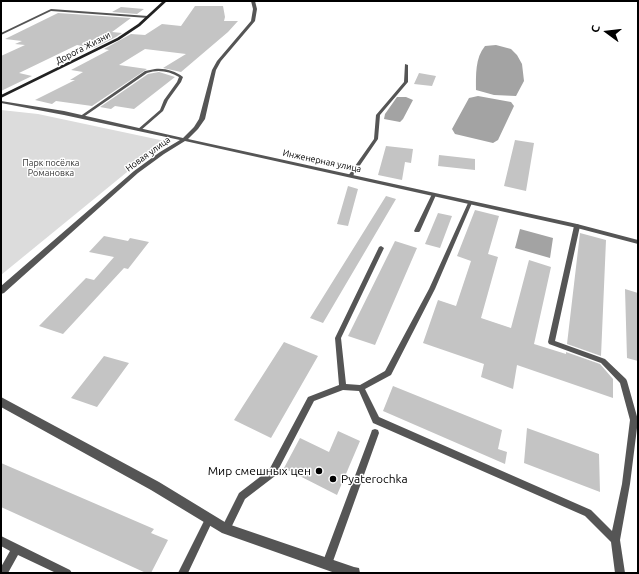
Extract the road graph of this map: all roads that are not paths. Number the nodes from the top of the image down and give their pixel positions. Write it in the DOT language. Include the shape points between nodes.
graph roads {
  1 [pos="165,1"];
  2 [pos="253,1"];
  3 [pos="148,17"];
  4 [pos="1,34"];
  5 [pos="406,65"];
  6 [pos="1,97"];
  7 [pos="1,102"];
  8 [pos="81,117"];
  9 [pos="139,130"];
  10 [pos="184,140"];
  11 [pos="350,176"];
  12 [pos="434,195"];
  13 [pos="470,203"];
  14 [pos="577,226"];
  15 [pos="417,231"];
  16 [pos="638,242"];
  17 [pos="381,248"];
  18 [pos="1,291"];
  19 [pos="343,388"];
  20 [pos="361,388"];
  21 [pos="1,402"];
  22 [pos="374,433"];
  23 [pos="208,520"];
  24 [pos="226,529"];
  25 [pos="615,540"];
  26 [pos="1,541"];
  27 [pos="16,549"];
  28 [pos="326,568"];
  29 [pos="3,573"];
  30 [pos="67,573"];
  31 [pos="183,573"];
  32 [pos="354,573"];
  33 [pos="620,573"];
  1 -- 3 [label="main road, Дорога Жизни"];
  2 -- 10 [label="street, Новая улица" via="253,21 219,61 214,70 202,119"];
  3 -- 4 [label="lane" via="51,10"];
  3 -- 6 [label="main road, Дорога Жизни" via="129,32 104,46"];
  5 -- 11 [label="lane" via="406,82 378,114 376,139"];
  7 -- 8 [label="street, Инженерная улица"];
  8 -- 9 [label="street, Инженерная улица"];
  8 -- 9 [label="lane" via="146,72 154,69 181,77 162,110"];
  9 -- 10 [label="street, Инженерная улица"];
  10 -- 11 [label="street, Инженерная улица"];
  10 -- 18 [label="street, Новая улица" via="136,172"];
  11 -- 12 [label="street, Инженерная улица"];
  12 -- 13 [label="street, Инженерная улица"];
  12 -- 15 [label="lane"];
  13 -- 14 [label="street, Инженерная улица"];
  13 -- 20 [label="lane" via="432,289 388,373"];
  14 -- 16 [label="street, Инженерная улица"];
  14 -- 25 [label="lane" via="551,342 603,361 623,381 634,420 626,484"];
  17 -- 19 [label="lane" via="338,338"];
  19 -- 20 [label="lane"];
  19 -- 24 [label="lane" via="311,398 272,473 242,496"];
  20 -- 25 [label="lane" via="376,420 588,514"];
  21 -- 23 [label="street" via="178,499"];
  22 -- 28 [label="lane"];
  23 -- 24 [label="street"];
  23 -- 31 [label="lane"];
  24 -- 28 [label="street"];
  25 -- 33 [label="lane"];
  26 -- 27 [label="lane"];
  27 -- 29 [label="lane"];
  27 -- 30 [label="lane"];
  28 -- 32 [label="street"];
}
